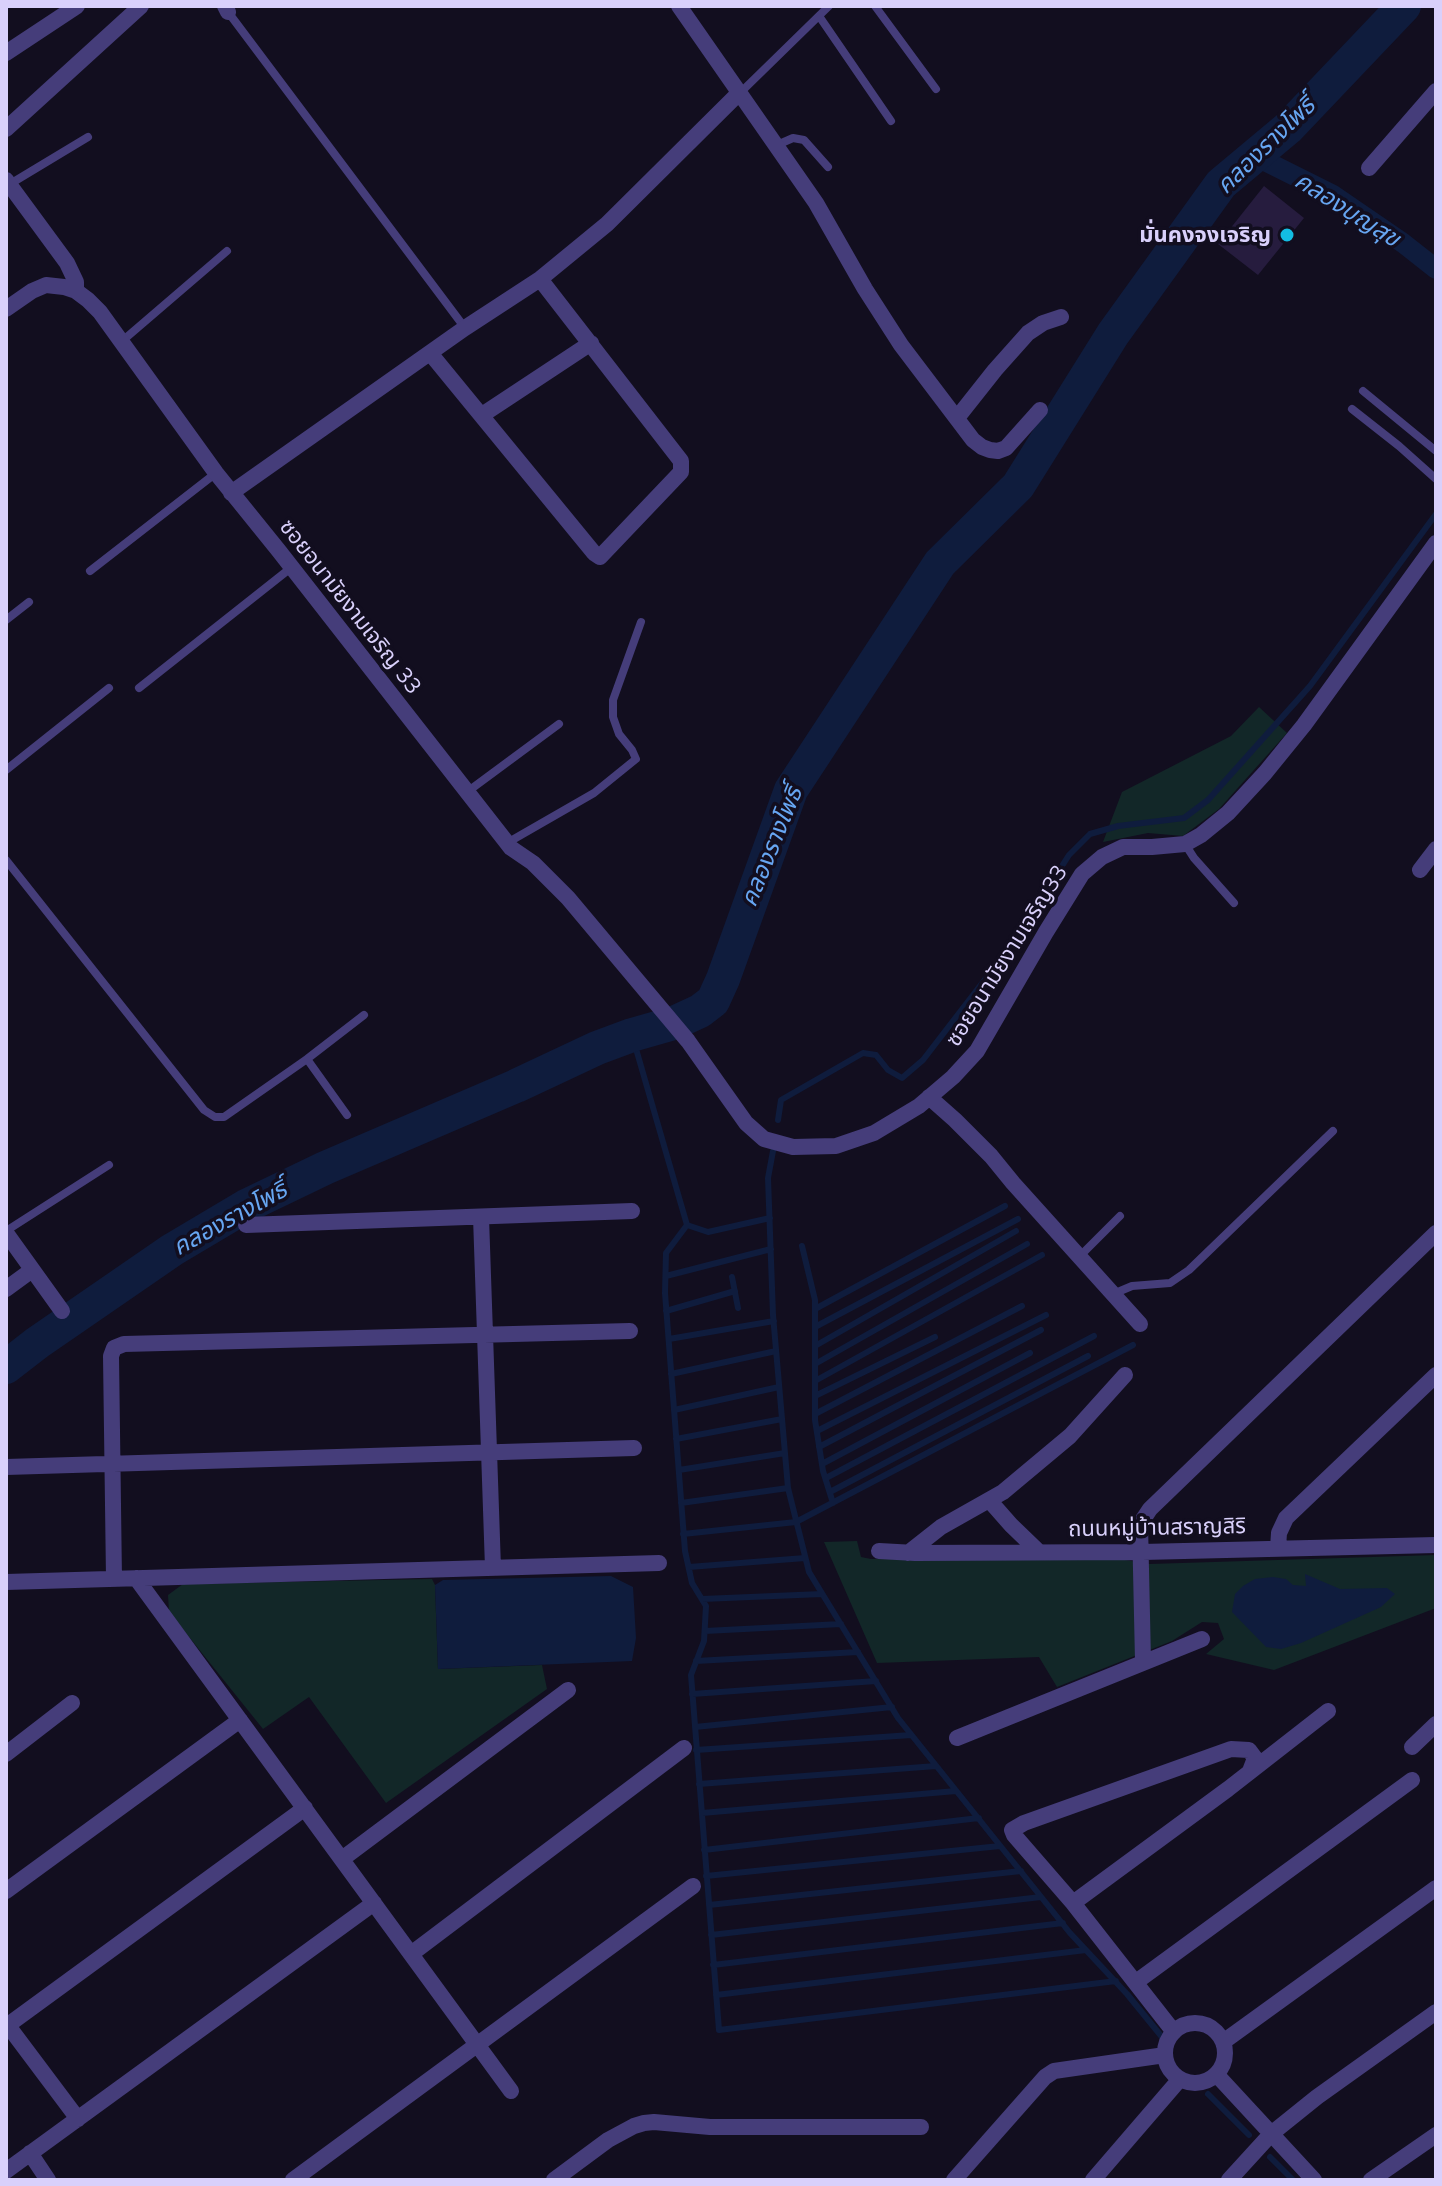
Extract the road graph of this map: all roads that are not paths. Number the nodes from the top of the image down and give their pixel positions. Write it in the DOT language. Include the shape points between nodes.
graph roads {
  1 [pos="77,6"];
  2 [pos="141,6"];
  3 [pos="679,6"];
  4 [pos="829,6"];
  5 [pos="875,6"];
  6 [pos="226,9"];
  7 [pos="819,16"];
  8 [pos="6,53"];
  9 [pos="936,89"];
  10 [pos="1436,91"];
  11 [pos="740,92"];
  12 [pos="891,121"];
  13 [pos="6,129"];
  14 [pos="88,137"];
  15 [pos="777,145"];
  16 [pos="828,167"];
  17 [pos="1369,168"];
  18 [pos="8,182"];
  19 [pos="227,251"];
  20 [pos="540,279"];
  21 [pos="76,291"];
  22 [pos="6,309"];
  23 [pos="1061,317"];
  24 [pos="465,328"];
  25 [pos="121,342"];
  26 [pos="591,343"];
  27 [pos="430,353"];
  28 [pos="1363,391"];
  29 [pos="1352,409"];
  30 [pos="1040,410"];
  31 [pos="482,415"];
  32 [pos="957,418"];
  33 [pos="1436,451"];
  34 [pos="216,473"];
  35 [pos="1436,479"];
  36 [pos="231,493"];
  37 [pos="1436,543"];
  38 [pos="292,567"];
  39 [pos="90,571"];
  40 [pos="29,602"];
  41 [pos="6,620"];
  42 [pos="641,622"];
  43 [pos="109,688"];
  44 [pos="139,688"];
  45 [pos="559,724"];
  46 [pos="6,770"];
  47 [pos="467,792"];
  48 [pos="507,843"];
  49 [pos="1185,844"];
  50 [pos="1436,849"];
  51 [pos="6,860"];
  52 [pos="1420,870"];
  53 [pos="1234,903"];
  54 [pos="653,999"];
  55 [pos="364,1015"];
  56 [pos="307,1059"];
  57 [pos="929,1097"];
  58 [pos="347,1115"];
  59 [pos="1333,1131"];
  60 [pos="109,1165"];
  61 [pos="632,1211"];
  62 [pos="1120,1216"];
  63 [pos="481,1217"];
  64 [pos="246,1225"];
  65 [pos="6,1232"];
  66 [pos="1436,1233"];
  67 [pos="1080,1256"];
  68 [pos="32,1270"];
  69 [pos="6,1289"];
  70 [pos="1113,1294"];
  71 [pos="62,1311"];
  72 [pos="1140,1324"];
  73 [pos="630,1331"];
  74 [pos="485,1335"];
  75 [pos="1125,1375"];
  76 [pos="1436,1375"];
  77 [pos="634,1448"];
  78 [pos="489,1452"];
  79 [pos="112,1463"];
  80 [pos="6,1467"];
  81 [pos="989,1500"];
  82 [pos="1436,1545"];
  83 [pos="1278,1548"];
  84 [pos="879,1551"];
  85 [pos="1039,1552"];
  86 [pos="1142,1552"];
  87 [pos="908,1553"];
  88 [pos="659,1563"];
  89 [pos="493,1568"];
  90 [pos="136,1578"];
  91 [pos="114,1579"];
  92 [pos="6,1582"];
  93 [pos="1202,1639"];
  94 [pos="1143,1661"];
  95 [pos="568,1690"];
  96 [pos="72,1703"];
  97 [pos="1328,1711"];
  98 [pos="240,1720"];
  99 [pos="1436,1724"];
  100 [pos="957,1738"];
  101 [pos="1412,1747"];
  102 [pos="684,1748"];
  103 [pos="6,1754"];
  104 [pos="1250,1771"];
  105 [pos="1412,1780"];
  106 [pos="305,1808"];
  107 [pos="342,1859"];
  108 [pos="693,1886"];
  109 [pos="1436,1888"];
  110 [pos="6,1891"];
  111 [pos="374,1903"];
  112 [pos="1073,1903"];
  113 [pos="411,1954"];
  114 [pos="1136,1982"];
  115 [pos="1436,2012"];
  116 [pos="7,2024"];
  117 [pos="1174,2032"];
  118 [pos="1223,2042"];
  119 [pos="477,2044"];
  120 [pos="1165,2055"];
  121 [pos="1216,2074"];
  122 [pos="1180,2079"];
  123 [pos="511,2091"];
  124 [pos="78,2119"];
  125 [pos="921,2127"];
  126 [pos="1271,2134"];
  127 [pos="1436,2135"];
  128 [pos="30,2153"];
  129 [pos="6,2171"];
  130 [pos="48,2180"];
  131 [pos="293,2180"];
  132 [pos="554,2180"];
  133 [pos="954,2180"];
  134 [pos="1093,2180"];
  135 [pos="1229,2180"];
  136 [pos="1314,2180"];
  137 [pos="1371,2180"];
  1 -- 8 [label="street"];
  2 -- 13 [label="street"];
  3 -- 11 [label="street"];
  4 -- 7 [label="lane"];
  5 -- 9 [label="lane"];
  6 -- 24 [label="lane"];
  7 -- 11 [label="lane"];
  7 -- 12 [label="lane"];
  10 -- 17 [label="street"];
  11 -- 15 [label="street"];
  11 -- 20 [label="street" via="607,224"];
  14 -- 18 [label="lane"];
  15 -- 16 [label="lane" via="804,140"];
  15 -- 32 [label="street" via="901,345"];
  18 -- 21 [label="street" via="67,263"];
  19 -- 25 [label="lane"];
  20 -- 24 [label="street"];
  20 -- 26 [label="street"];
  21 -- 22 [label="street" via="46,285"];
  21 -- 25 [label="street, ซอยอนามัยงามเจริญ 33" via="100,312"];
  23 -- 32 [label="street" via="1028,333"];
  24 -- 27 [label="street"];
  25 -- 34 [label="street, ซอยอนามัยงามเจริญ 33"];
  26 -- 31 [label="street"];
  26 -- 31 [label="street" via="681,461 681,472 600,557"];
  27 -- 31 [label="street"];
  27 -- 36 [label="street"];
  28 -- 33 [label="lane"];
  29 -- 35 [label="lane"];
  30 -- 32 [label="street" via="998,451 973,440"];
  34 -- 36 [label="street, ซอยอนามัยงามเจริญ 33"];
  34 -- 39 [label="lane"];
  36 -- 38 [label="street, ซอยอนามัยงามเจริญ 33"];
  37 -- 49 [label="street" via="1265,773 1228,813"];
  38 -- 44 [label="lane"];
  38 -- 47 [label="street, ซอยอนามัยงามเจริญ 33"];
  40 -- 41 [label="lane"];
  42 -- 48 [label="lane" via="613,700 619,734 636,759 594,793"];
  43 -- 46 [label="lane"];
  45 -- 47 [label="lane"];
  47 -- 48 [label="street, ซอยอนามัยงามเจริญ 33"];
  48 -- 54 [label="street, ซอยอนามัยงามเจริญ 33" via="568,898"];
  49 -- 53 [label="lane"];
  49 -- 57 [label="street, ซอยอนามัยงามเจริญ33" via="1123,847 1082,874 977,1051"];
  50 -- 52 [label="street"];
  51 -- 56 [label="lane" via="204,1110 224,1117"];
  54 -- 57 [label="street, ซอยอนามัยงามเจริญ33" via="746,1123 764,1139 793,1147 836,1146 874,1133"];
  55 -- 56 [label="lane"];
  56 -- 58 [label="lane"];
  57 -- 67 [label="street" via="976,1139"];
  59 -- 70 [label="lane" via="1189,1270 1170,1283 1132,1286"];
  60 -- 65 [label="lane"];
  61 -- 63 [label="street"];
  62 -- 67 [label="lane"];
  63 -- 64 [label="street"];
  63 -- 74 [label="street"];
  65 -- 68 [label="street"];
  66 -- 86 [label="street" via="1150,1509 1140,1524"];
  67 -- 70 [label="street"];
  68 -- 69 [label="street"];
  68 -- 71 [label="street"];
  70 -- 72 [label="street"];
  73 -- 74 [label="street"];
  74 -- 78 [label="street"];
  74 -- 79 [label="street" via="124,1344 111,1356"];
  75 -- 81 [label="street" via="1070,1436"];
  76 -- 83 [label="street" via="1286,1518"];
  77 -- 78 [label="street"];
  78 -- 79 [label="street"];
  78 -- 89 [label="street"];
  79 -- 80 [label="street"];
  79 -- 91 [label="street"];
  81 -- 85 [label="street"];
  81 -- 87 [label="street"];
  82 -- 83 [label="street, ถนนหมู่บ้านสราญสิริ"];
  83 -- 86 [label="street, ถนนหมู่บ้านสราญสิริ"];
  84 -- 87 [label="street, ถนนหมู่บ้านสราญสิริ"];
  85 -- 86 [label="street, ถนนหมู่บ้านสราญสิริ"];
  85 -- 87 [label="street, ถนนหมู่บ้านสราญสิริ"];
  86 -- 94 [label="street"];
  88 -- 89 [label="street"];
  89 -- 90 [label="street"];
  90 -- 91 [label="street"];
  90 -- 98 [label="street"];
  91 -- 92 [label="street"];
  93 -- 94 [label="street"];
  94 -- 100 [label="street"];
  95 -- 107 [label="street"];
  96 -- 103 [label="street"];
  97 -- 104 [label="street"];
  98 -- 106 [label="street"];
  98 -- 110 [label="street"];
  99 -- 101 [label="street"];
  102 -- 113 [label="street"];
  104 -- 112 [label="street"];
  104 -- 112 [label="street" via="1255,1758 1249,1750 1231,1749 1012,1830"];
  105 -- 114 [label="street"];
  106 -- 107 [label="street"];
  106 -- 116 [label="street"];
  107 -- 111 [label="street"];
  108 -- 119 [label="street"];
  109 -- 118 [label="street"];
  111 -- 113 [label="street"];
  111 -- 124 [label="street"];
  112 -- 114 [label="street"];
  113 -- 119 [label="street"];
  114 -- 117 [label="street"];
  115 -- 126 [label="street"];
  116 -- 124 [label="street"];
  117 -- 118 [label="street" via="1201,2024 1211,2027"];
  117 -- 120 [label="street"];
  118 -- 121 [label="street" via="1224,2062"];
  119 -- 123 [label="street"];
  119 -- 131 [label="street"];
  120 -- 122 [label="street" via="1169,2069"];
  120 -- 133 [label="street" via="1054,2071"];
  121 -- 122 [label="street" via="1194,2084"];
  121 -- 126 [label="street"];
  122 -- 134 [label="street"];
  124 -- 128 [label="street"];
  125 -- 132 [label="street" via="654,2122 608,2140"];
  126 -- 135 [label="street"];
  126 -- 136 [label="street"];
  127 -- 137 [label="street"];
  128 -- 129 [label="street"];
  128 -- 130 [label="street"];
}
